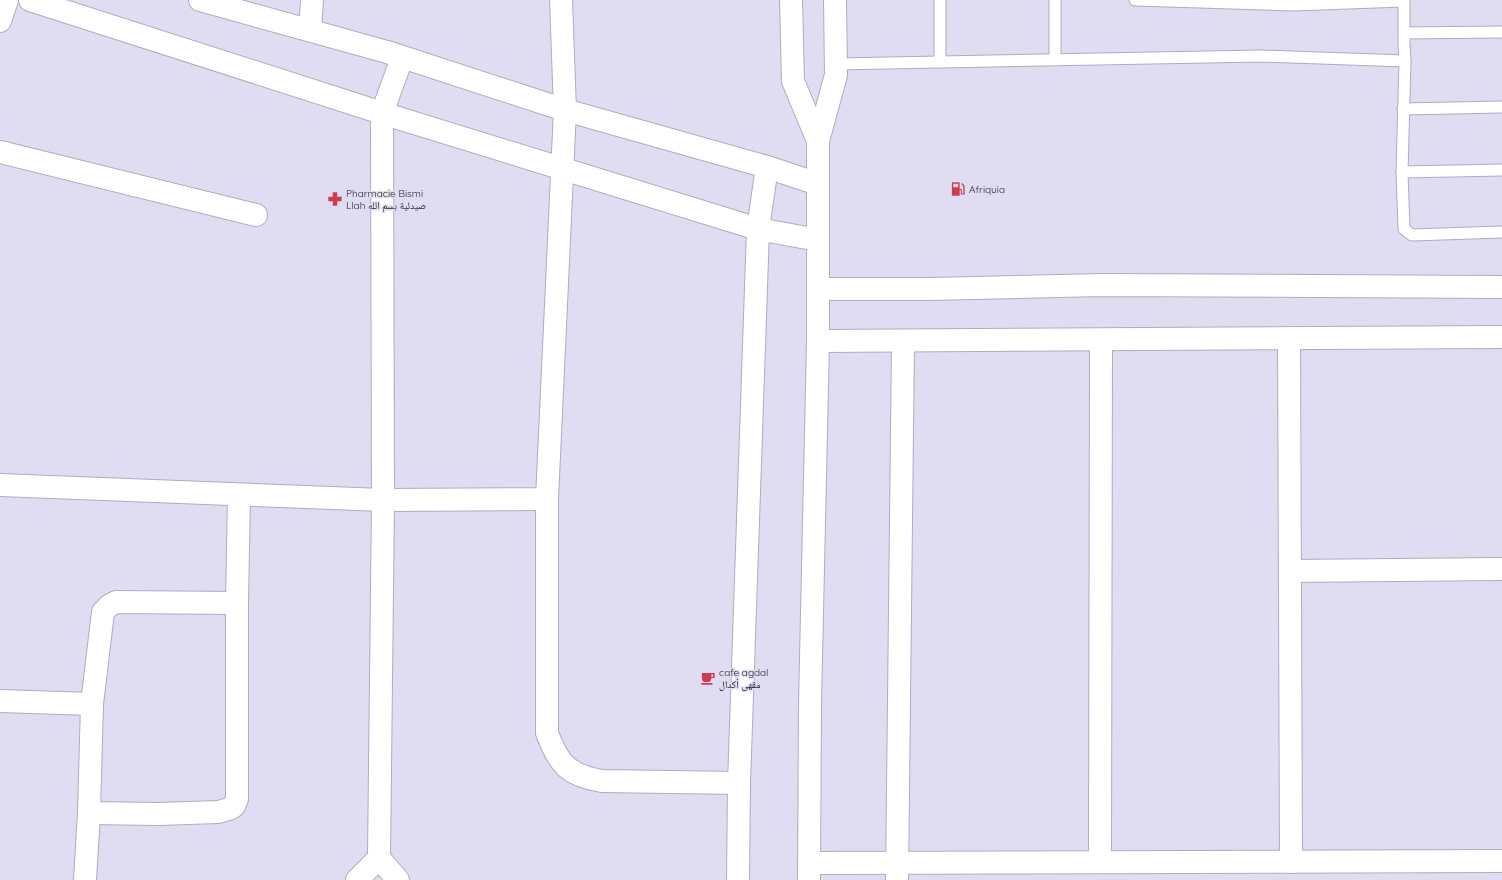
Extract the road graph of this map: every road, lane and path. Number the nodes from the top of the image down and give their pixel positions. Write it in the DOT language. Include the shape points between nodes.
graph roads {
  1 [pos="7,0"];
  2 [pos="30,0"];
  3 [pos="200,0"];
  4 [pos="312,0"];
  5 [pos="561,0"];
  6 [pos="791,0"];
  7 [pos="835,0"];
  8 [pos="940,0"];
  9 [pos="1055,0"];
  10 [pos="1135,0"];
  11 [pos="1404,0"];
  12 [pos="0,21"];
  13 [pos="310,30"];
  14 [pos="1502,32"];
  15 [pos="1404,34"];
  16 [pos="402,58"];
  17 [pos="1055,60"];
  18 [pos="1405,61"];
  19 [pos="940,62"];
  20 [pos="836,64"];
  21 [pos="1502,107"];
  22 [pos="1403,109"];
  23 [pos="565,110"];
  24 [pos="382,113"];
  25 [pos="818,141"];
  26 [pos="0,152"];
  27 [pos="767,167"];
  28 [pos="562,168"];
  29 [pos="1502,170"];
  30 [pos="1402,172"];
  31 [pos="818,184"];
  32 [pos="256,215"];
  33 [pos="758,229"];
  34 [pos="1502,232"];
  35 [pos="818,240"];
  36 [pos="1502,287"];
  37 [pos="819,289"];
  38 [pos="1502,337"];
  39 [pos="1289,338"];
  40 [pos="1101,340"];
  41 [pos="818,341"];
  42 [pos="903,341"];
  43 [pos="0,485"];
  44 [pos="239,495"];
  45 [pos="547,499"];
  46 [pos="383,500"];
  47 [pos="1502,569"];
  48 [pos="1290,571"];
  49 [pos="237,603"];
  50 [pos="0,701"];
  51 [pos="92,704"];
  52 [pos="739,783"];
  53 [pos="89,813"];
  54 [pos="379,858"];
  55 [pos="1502,861"];
  56 [pos="1100,862"];
  57 [pos="1291,862"];
  58 [pos="897,871"];
  59 [pos="810,872"];
  60 [pos="85,880"];
  61 [pos="357,880"];
  62 [pos="398,880"];
  63 [pos="738,880"];
  1 -- 12 [label="street"];
  2 -- 24 [label="street"];
  3 -- 13 [label="street"];
  4 -- 13 [label="street"];
  5 -- 23 [label="street"];
  6 -- 25 [label="street" via="793,81"];
  7 -- 20 [label="street"];
  8 -- 19 [label="lane"];
  9 -- 17 [label="lane"];
  10 -- 11 [label="lane" via="1293,5"];
  11 -- 15 [label="lane"];
  13 -- 16 [label="street"];
  14 -- 15 [label="lane"];
  15 -- 18 [label="lane"];
  16 -- 23 [label="street"];
  16 -- 24 [label="street"];
  17 -- 18 [label="lane" via="1261,56"];
  17 -- 19 [label="lane"];
  18 -- 22 [label="lane"];
  19 -- 20 [label="lane"];
  20 -- 25 [label="street" via="836,75"];
  21 -- 22 [label="lane"];
  22 -- 30 [label="lane"];
  23 -- 27 [label="street"];
  23 -- 28 [label="street"];
  24 -- 28 [label="street"];
  24 -- 46 [label="street"];
  25 -- 31 [label="street"];
  26 -- 32 [label="street"];
  27 -- 31 [label="street"];
  27 -- 33 [label="street"];
  28 -- 33 [label="street"];
  28 -- 45 [label="street"];
  29 -- 30 [label="lane"];
  30 -- 34 [label="lane" via="1404,229 1412,235"];
  31 -- 35 [label="street"];
  33 -- 35 [label="street"];
  33 -- 52 [label="street"];
  35 -- 37 [label="street"];
  36 -- 37 [label="street" via="1101,285"];
  37 -- 41 [label="street"];
  38 -- 39 [label="street"];
  39 -- 40 [label="street"];
  39 -- 48 [label="street"];
  40 -- 42 [label="street"];
  40 -- 56 [label="street"];
  41 -- 42 [label="street"];
  41 -- 59 [label="street" via="810,704"];
  42 -- 58 [label="street"];
  43 -- 44 [label="street"];
  44 -- 46 [label="street"];
  44 -- 49 [label="street"];
  45 -- 46 [label="street"];
  45 -- 52 [label="street" via="547,733 562,764 588,779 602,782"];
  46 -- 54 [label="street"];
  47 -- 48 [label="street"];
  48 -- 57 [label="street"];
  49 -- 51 [label="street" via="116,602 110,605 103,612"];
  49 -- 53 [label="street" via="237,799 234,806 218,812"];
  50 -- 51 [label="street"];
  51 -- 53 [label="street"];
  52 -- 63 [label="street"];
  53 -- 60 [label="street"];
  54 -- 61 [label="street"];
  54 -- 62 [label="street"];
  55 -- 57 [label="street"];
  56 -- 57 [label="street"];
  56 -- 58 [label="street"];
  58 -- 59 [label="street"];
}
